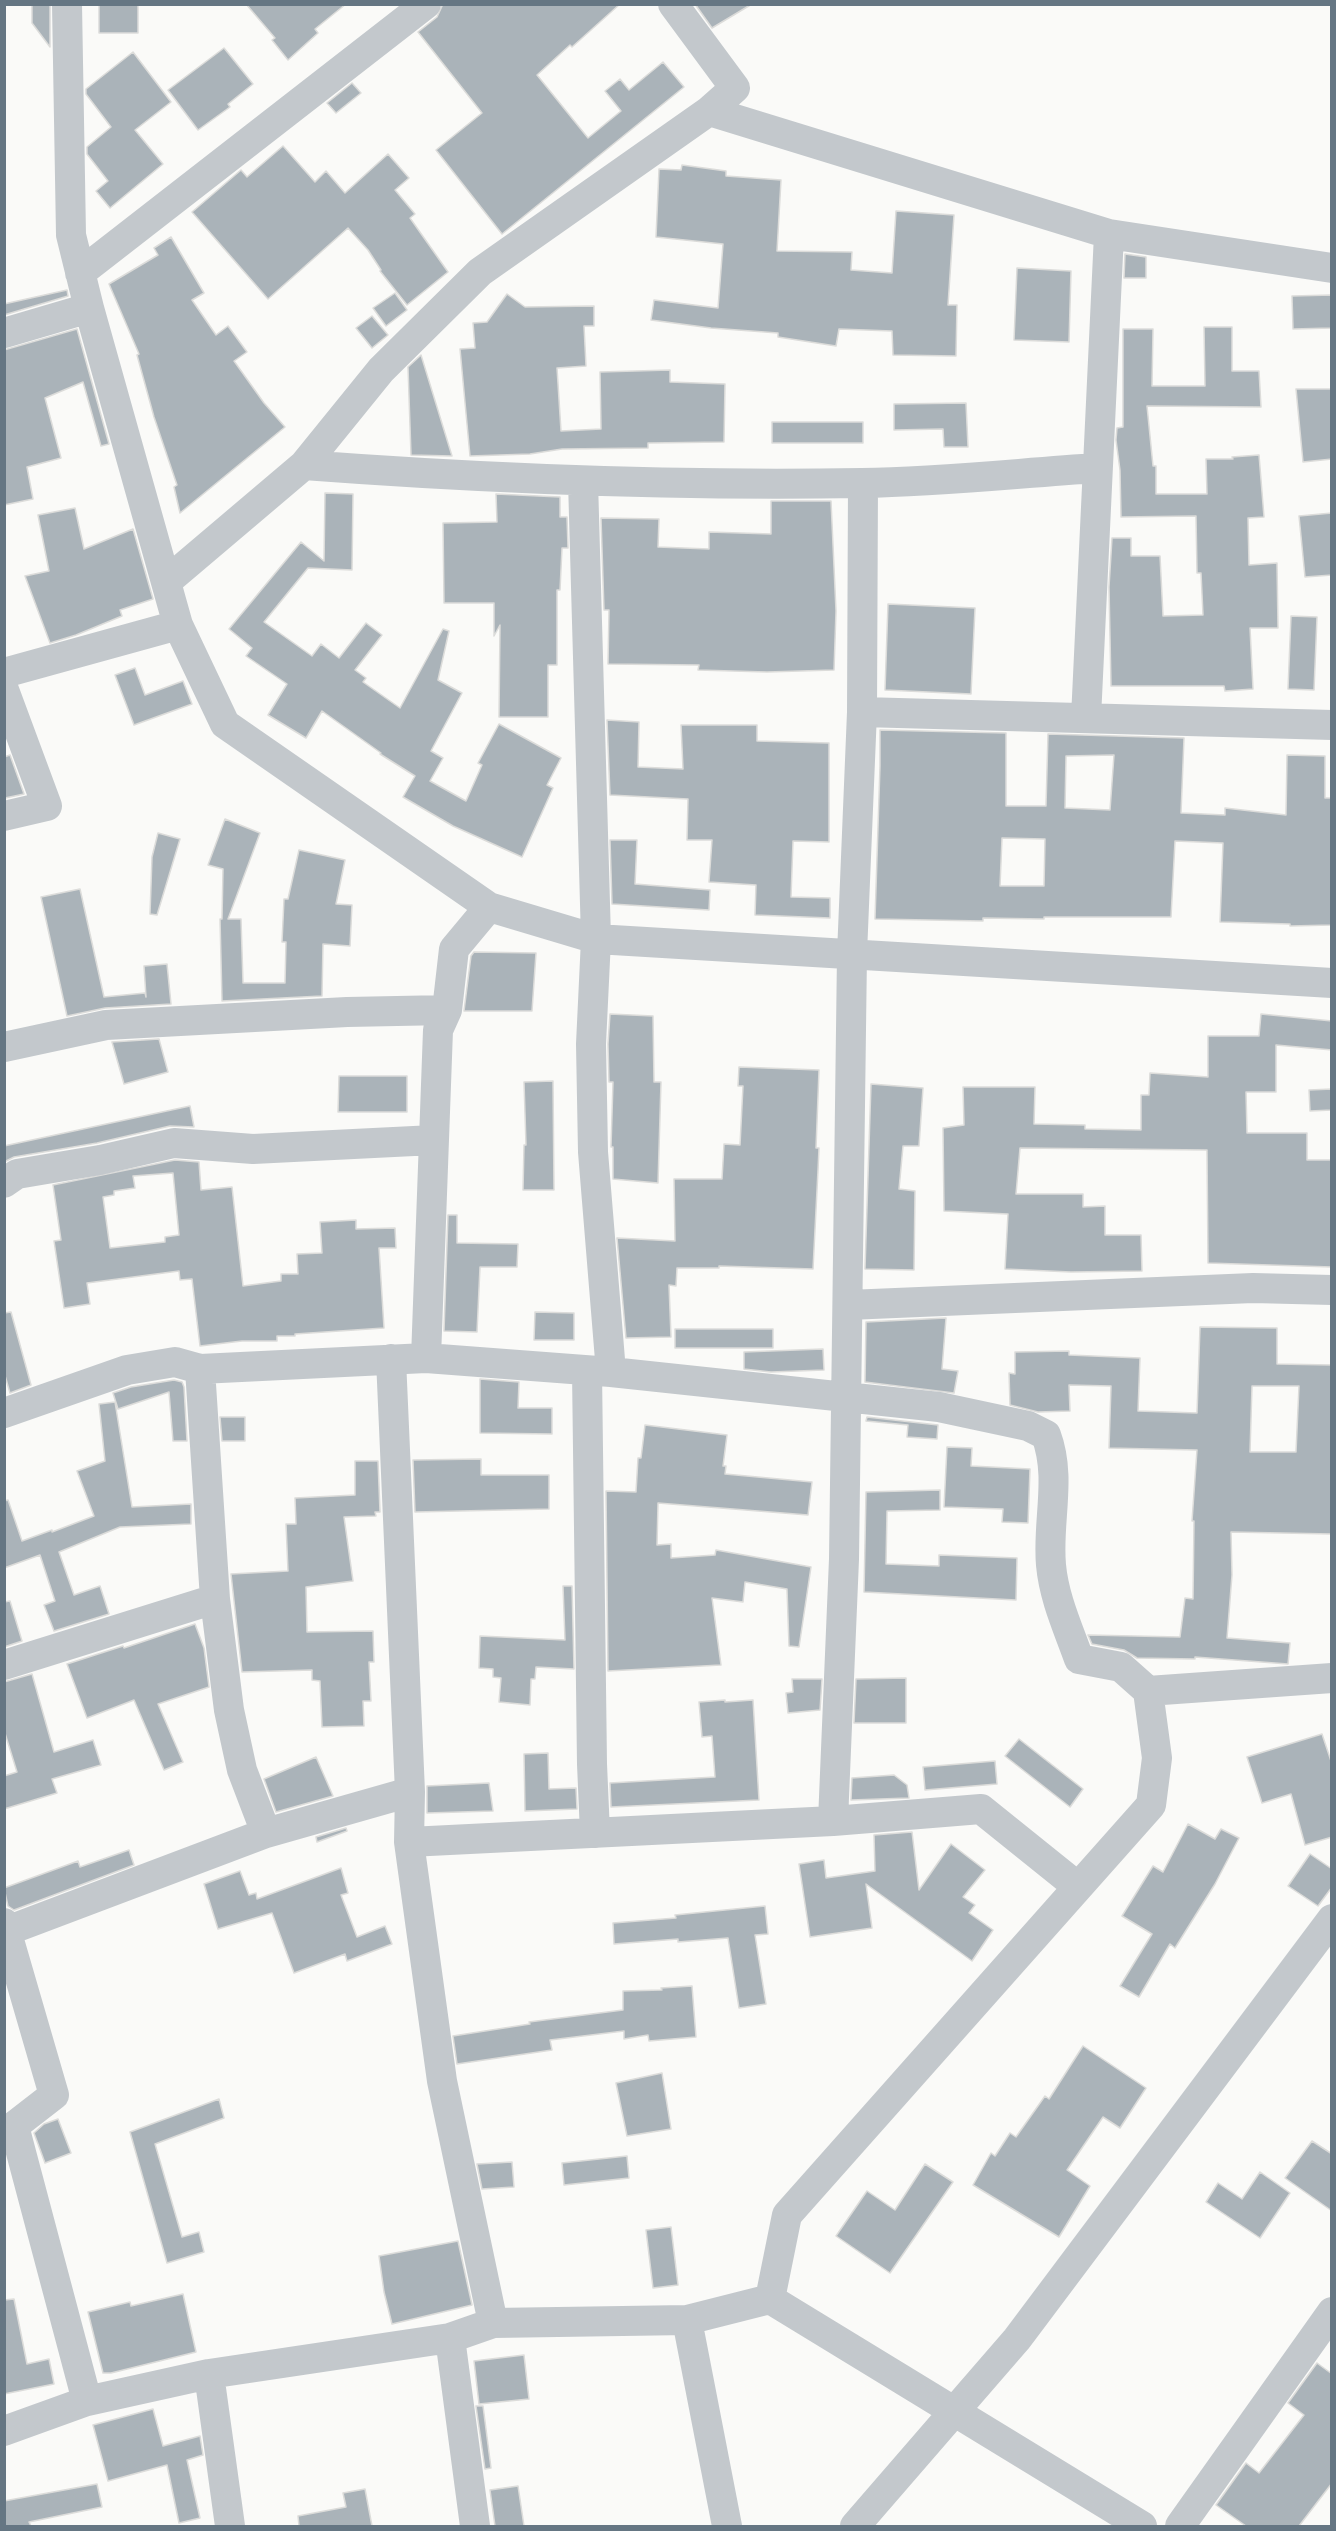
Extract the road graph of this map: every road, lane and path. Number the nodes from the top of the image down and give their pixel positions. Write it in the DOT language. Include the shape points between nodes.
graph roads {
  1 [pos="67,4"];
  2 [pos="426,4"];
  3 [pos="673,4"];
  4 [pos="709,111"];
  5 [pos="1108,234"];
  6 [pos="1332,268"];
  7 [pos="80,273"];
  8 [pos="89,308"];
  9 [pos="4,333"];
  10 [pos="304,465"];
  11 [pos="1098,468"];
  12 [pos="583,481"];
  13 [pos="863,483"];
  14 [pos="166,582"];
  15 [pos="178,624"];
  16 [pos="4,673"];
  17 [pos="4,690"];
  18 [pos="862,712"];
  19 [pos="1086,718"];
  20 [pos="1332,725"];
  21 [pos="4,816"];
  22 [pos="489,907"];
  23 [pos="596,939"];
  24 [pos="852,954"];
  25 [pos="1332,983"];
  26 [pos="447,1010"];
  27 [pos="4,1047"];
  28 [pos="434,1140"];
  29 [pos="4,1183"];
  30 [pos="1332,1290"];
  31 [pos="848,1305"];
  32 [pos="426,1358"];
  33 [pos="391,1359"];
  34 [pos="200,1369"];
  35 [pos="599,1372"];
  36 [pos="846,1398"];
  37 [pos="4,1413"];
  38 [pos="215,1599"];
  39 [pos="4,1665"];
  40 [pos="1332,1678"];
  41 [pos="1148,1691"];
  42 [pos="410,1792"];
  43 [pos="833,1821"];
  44 [pos="266,1833"];
  45 [pos="595,1833"];
  46 [pos="409,1842"];
  47 [pos="1078,1887"];
  48 [pos="1332,1919"];
  49 [pos="5,1928"];
  50 [pos="770,2300"];
  51 [pos="1332,2312"];
  52 [pos="687,2320"];
  53 [pos="494,2323"];
  54 [pos="450,2338"];
  55 [pos="209,2374"];
  56 [pos="87,2401"];
  57 [pos="955,2411"];
  58 [pos="4,2431"];
  59 [pos="230,2526"];
  60 [pos="475,2526"];
  61 [pos="727,2526"];
  62 [pos="855,2526"];
  63 [pos="1142,2526"];
  64 [pos="1180,2526"];
  1 -- 7 [label="street" via="71,235"];
  2 -- 7 [label="street"];
  3 -- 4 [label="street" via="735,88"];
  4 -- 5 [label="street"];
  4 -- 10 [label="street" via="480,272 381,370"];
  5 -- 6 [label="street"];
  5 -- 11 [label="street"];
  7 -- 8 [label="street"];
  8 -- 9 [label="street"];
  8 -- 14 [label="street"];
  10 -- 12 [label="street"];
  10 -- 14 [label="street"];
  11 -- 13 [label="street"];
  11 -- 19 [label="street"];
  12 -- 13 [label="street"];
  12 -- 23 [label="street"];
  13 -- 18 [label="street"];
  14 -- 15 [label="street"];
  15 -- 16 [label="street"];
  15 -- 22 [label="street" via="225,724"];
  17 -- 21 [label="street" via="47,806"];
  18 -- 19 [label="street"];
  18 -- 24 [label="street"];
  19 -- 20 [label="street"];
  22 -- 23 [label="street"];
  22 -- 26 [label="street" via="454,950"];
  23 -- 24 [label="street"];
  23 -- 35 [label="street" via="591,1044"];
  24 -- 25 [label="street"];
  24 -- 31 [label="street"];
  26 -- 27 [label="street" via="106,1025"];
  26 -- 28 [label="street" via="438,1030"];
  28 -- 29 [label="street" via="253,1149 174,1143 17,1174"];
  28 -- 32 [label="street"];
  30 -- 31 [label="street" via="1241,1288"];
  31 -- 36 [label="street"];
  32 -- 33 [label="street"];
  32 -- 35 [label="street"];
  33 -- 34 [label="street"];
  33 -- 42 [label="street"];
  34 -- 37 [label="street" via="175,1362 127,1370"];
  34 -- 38 [label="street"];
  35 -- 36 [label="street"];
  35 -- 45 [label="street" via="592,1764"];
  36 -- 41 [label="street" via="939,1407 1028,1426 1046,1435 1055,1485 1050,1531 1054,1586 1079,1659 1121,1667"];
  36 -- 43 [label="street"];
  38 -- 39 [label="street"];
  38 -- 44 [label="street" via="237,1748"];
  40 -- 41 [label="street"];
  41 -- 47 [label="street" via="1157,1758 1152,1804"];
  42 -- 44 [label="street"];
  42 -- 46 [label="street"];
  43 -- 45 [label="street"];
  43 -- 47 [label="street" via="981,1809"];
  44 -- 49 [label="street"];
  45 -- 46 [label="street"];
  46 -- 53 [label="street" via="442,2081"];
  47 -- 50 [label="street" via="787,2215"];
  48 -- 57 [label="street" via="1017,2339"];
  49 -- 56 [label="street" via="54,2095 14,2126"];
  50 -- 52 [label="street"];
  50 -- 57 [label="street"];
  51 -- 64 [label="street"];
  52 -- 53 [label="street"];
  52 -- 61 [label="street"];
  53 -- 54 [label="street"];
  54 -- 55 [label="street"];
  54 -- 60 [label="street"];
  55 -- 56 [label="street"];
  55 -- 59 [label="street"];
  56 -- 58 [label="street"];
  57 -- 62 [label="street"];
  57 -- 63 [label="street"];
}
